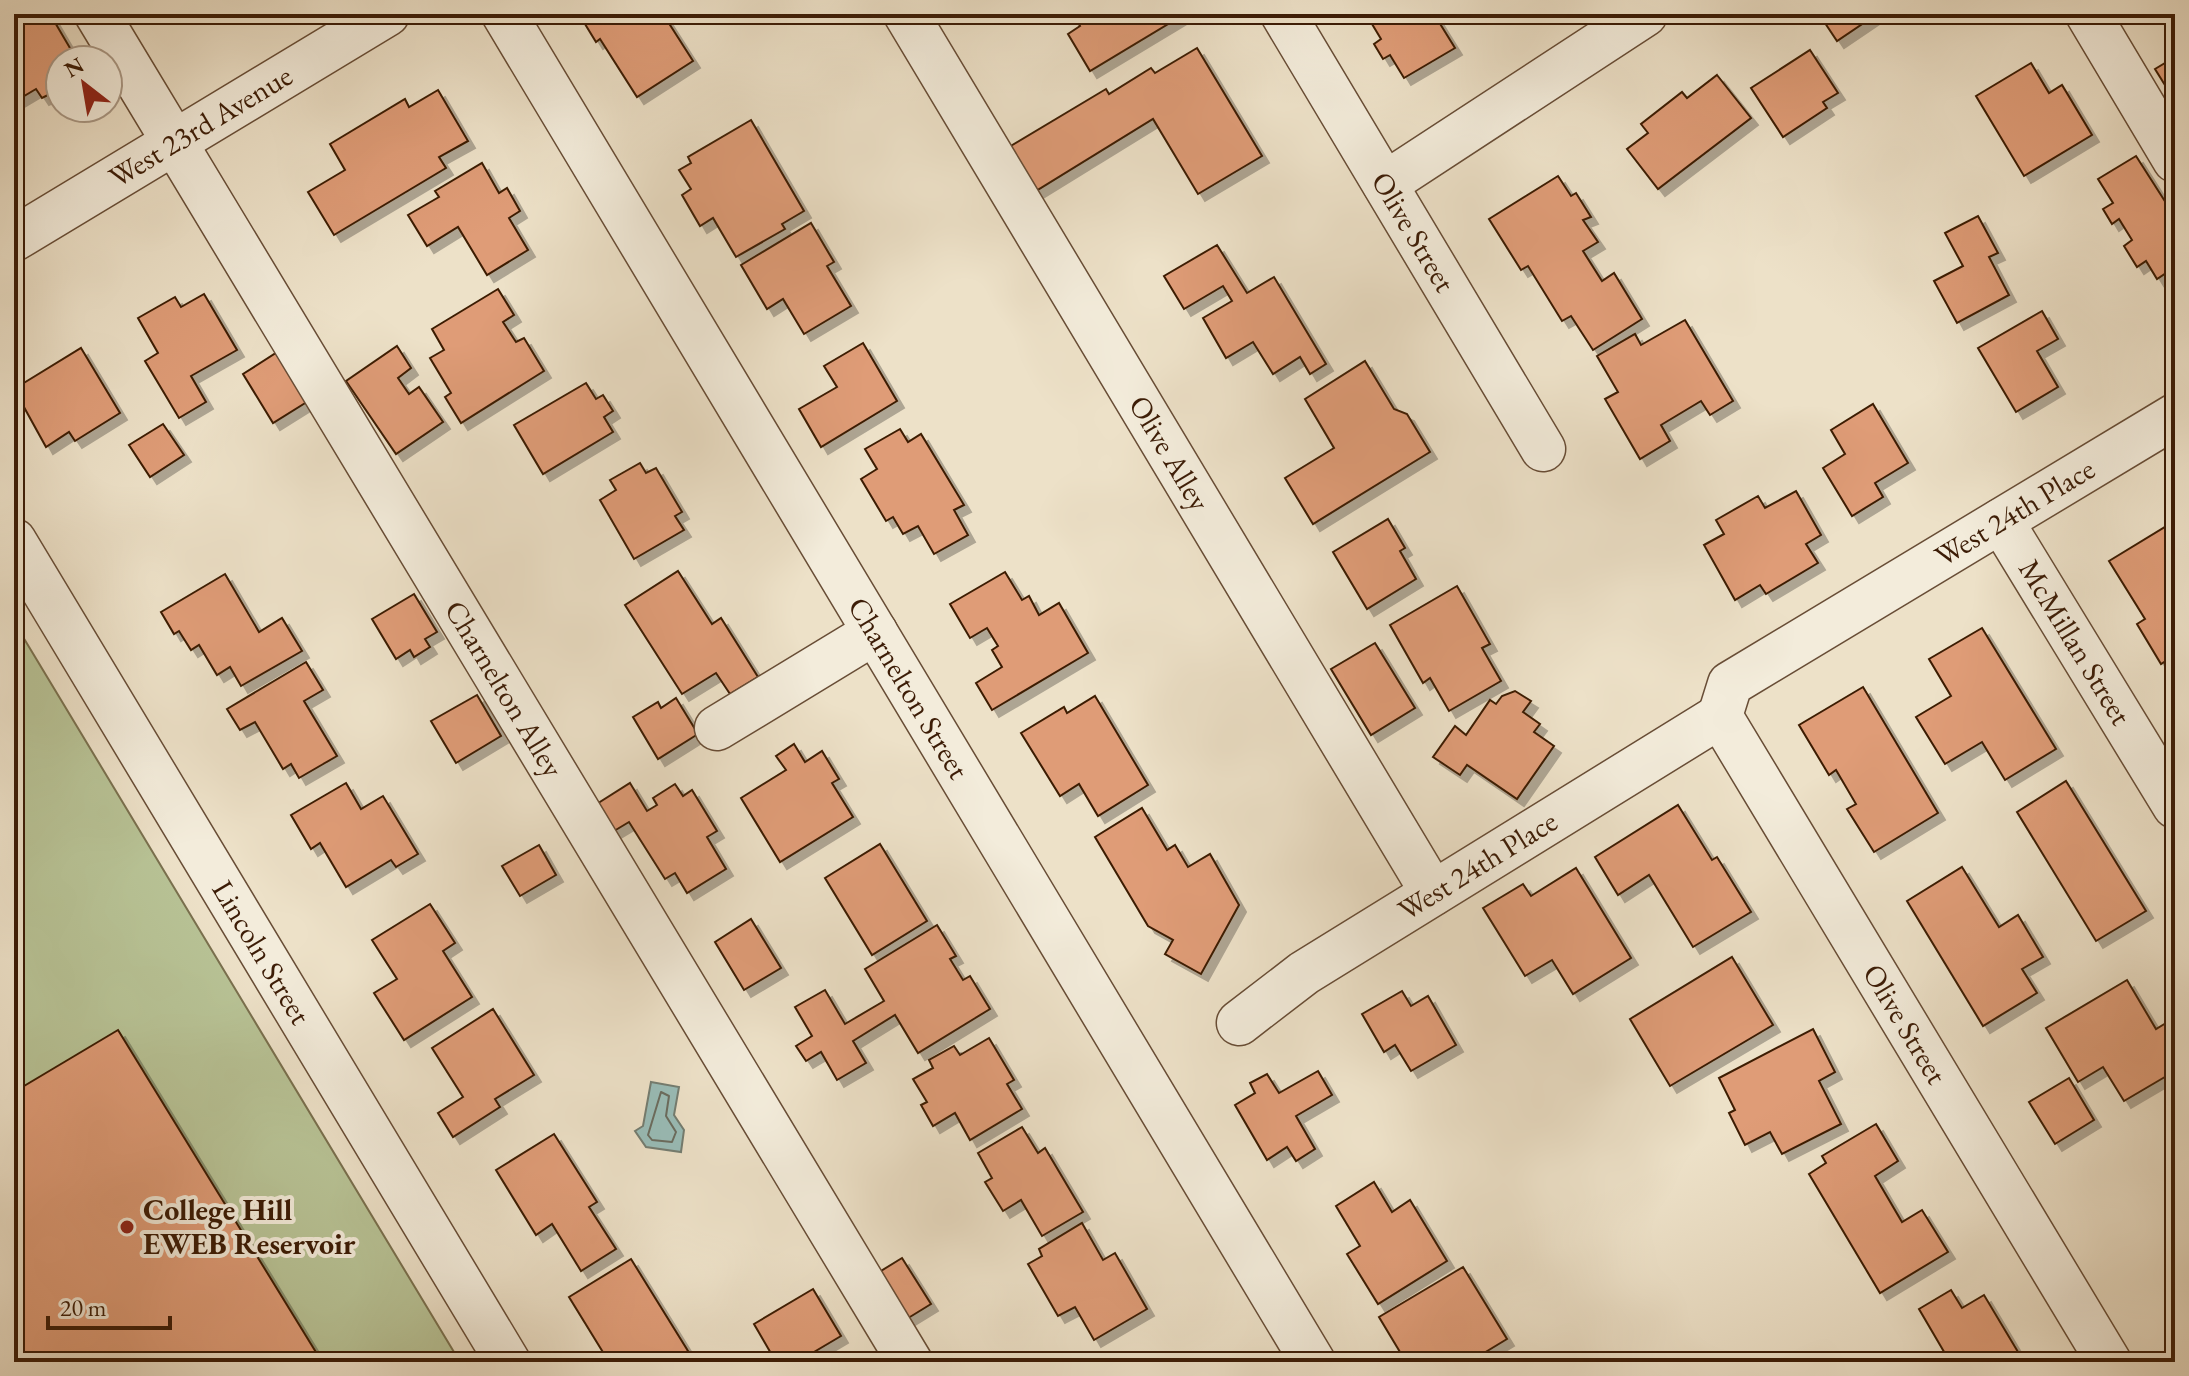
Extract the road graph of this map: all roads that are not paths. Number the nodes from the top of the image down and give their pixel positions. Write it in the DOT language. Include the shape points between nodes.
graph roads {
  1 [pos="97,14"];
  2 [pos="387,14"];
  3 [pos="504,14"];
  4 [pos="906,14"];
  5 [pos="1283,14"];
  6 [pos="1645,14"];
  7 [pos="2088,14"];
  8 [pos="175,142"];
  9 [pos="2175,160"];
  10 [pos="1385,184"];
  11 [pos="14,239"];
  12 [pos="2175,416"];
  13 [pos="1543,449"];
  14 [pos="2001,521"];
  15 [pos="14,541"];
  16 [pos="875,632"];
  17 [pos="1725,700"];
  18 [pos="717,728"];
  19 [pos="2175,806"];
  20 [pos="1433,893"];
  21 [pos="1239,1023"];
  22 [pos="508,1362"];
  23 [pos="910,1362"];
  24 [pos="1313,1362"];
  25 [pos="2109,1362"];
  1 -- 8 [label="street, Charnelton Alley"];
  2 -- 8 [label="street, West 23rd Avenue"];
  3 -- 16 [label="street, Charnelton Street"];
  4 -- 20 [label="street, Olive Alley"];
  5 -- 10 [label="street, Olive Street"];
  6 -- 10 [label="street"];
  7 -- 9 [label="street"];
  8 -- 11 [label="street, West 23rd Avenue"];
  8 -- 23 [label="street, Charnelton Alley"];
  10 -- 13 [label="street, Olive Street"];
  12 -- 14 [label="street, West 24th Place"];
  14 -- 17 [label="street, West 24th Place"];
  14 -- 19 [label="street, McMillan Street"];
  15 -- 22 [label="street, Lincoln Street"];
  16 -- 18 [label="street"];
  16 -- 24 [label="street, Charnelton Street"];
  17 -- 20 [label="street, West 24th Place"];
  17 -- 25 [label="street, Olive Street"];
  20 -- 21 [label="street, West 24th Place" via="1304,973"];
}
